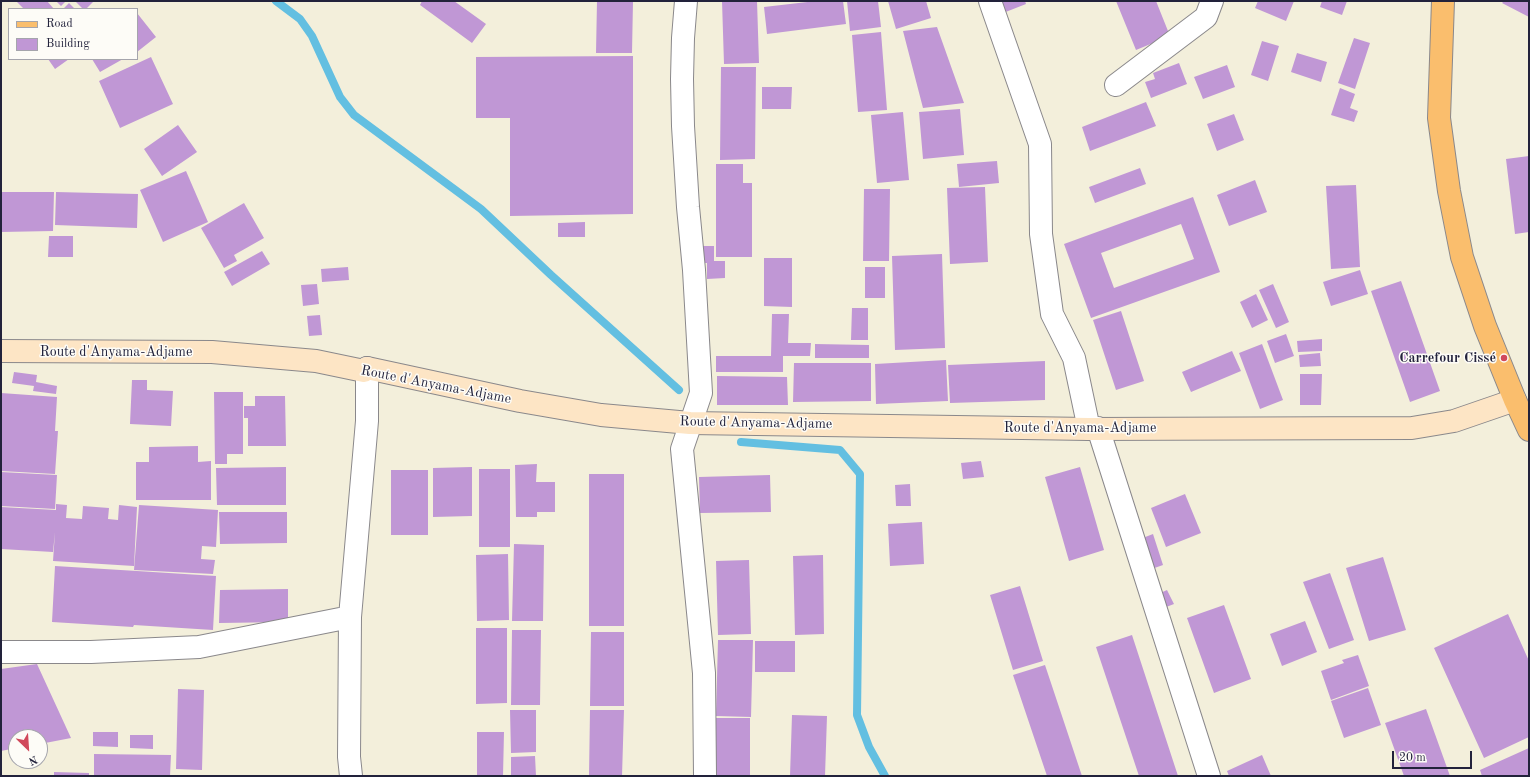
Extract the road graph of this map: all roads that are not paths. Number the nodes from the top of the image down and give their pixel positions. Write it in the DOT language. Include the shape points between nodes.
graph roads {
  1 [pos="686,1"];
  2 [pos="990,1"];
  3 [pos="1212,1"];
  4 [pos="1443,1"];
  5 [pos="1116,85"];
  6 [pos="1,351"];
  7 [pos="367,368"];
  8 [pos="1515,400"];
  9 [pos="690,423"];
  10 [pos="1094,428"];
  11 [pos="1529,430"];
  12 [pos="350,617"];
  13 [pos="1,652"];
  14 [pos="351,776"];
  15 [pos="705,776"];
  16 [pos="1209,776"];
  1 -- 9 [label="street" via="682,58 683,126 701,393"];
  2 -- 10 [label="street" via="1040,144 1041,234 1052,314 1074,358"];
  3 -- 5 [label="street" via="1206,17"];
  4 -- 8 [label="main road" via="1439,118 1449,191 1462,257 1485,326"];
  6 -- 7 [label="street, Route d'Anyama-Adjame" via="212,352 316,361 364,371"];
  7 -- 9 [label="street, Route d'Anyama-Adjame" via="520,401 601,415"];
  7 -- 12 [label="street" via="367,421"];
  8 -- 10 [label="street, Route d'Anyama-Adjame" via="1454,421 1412,428"];
  8 -- 11 [label="main road"];
  9 -- 10 [label="street, Route d'Anyama-Adjame"];
  9 -- 15 [label="street" via="682,449 704,673"];
  10 -- 16 [label="street"];
  12 -- 13 [label="street" via="199,647 91,652"];
  12 -- 14 [label="street"];
}
